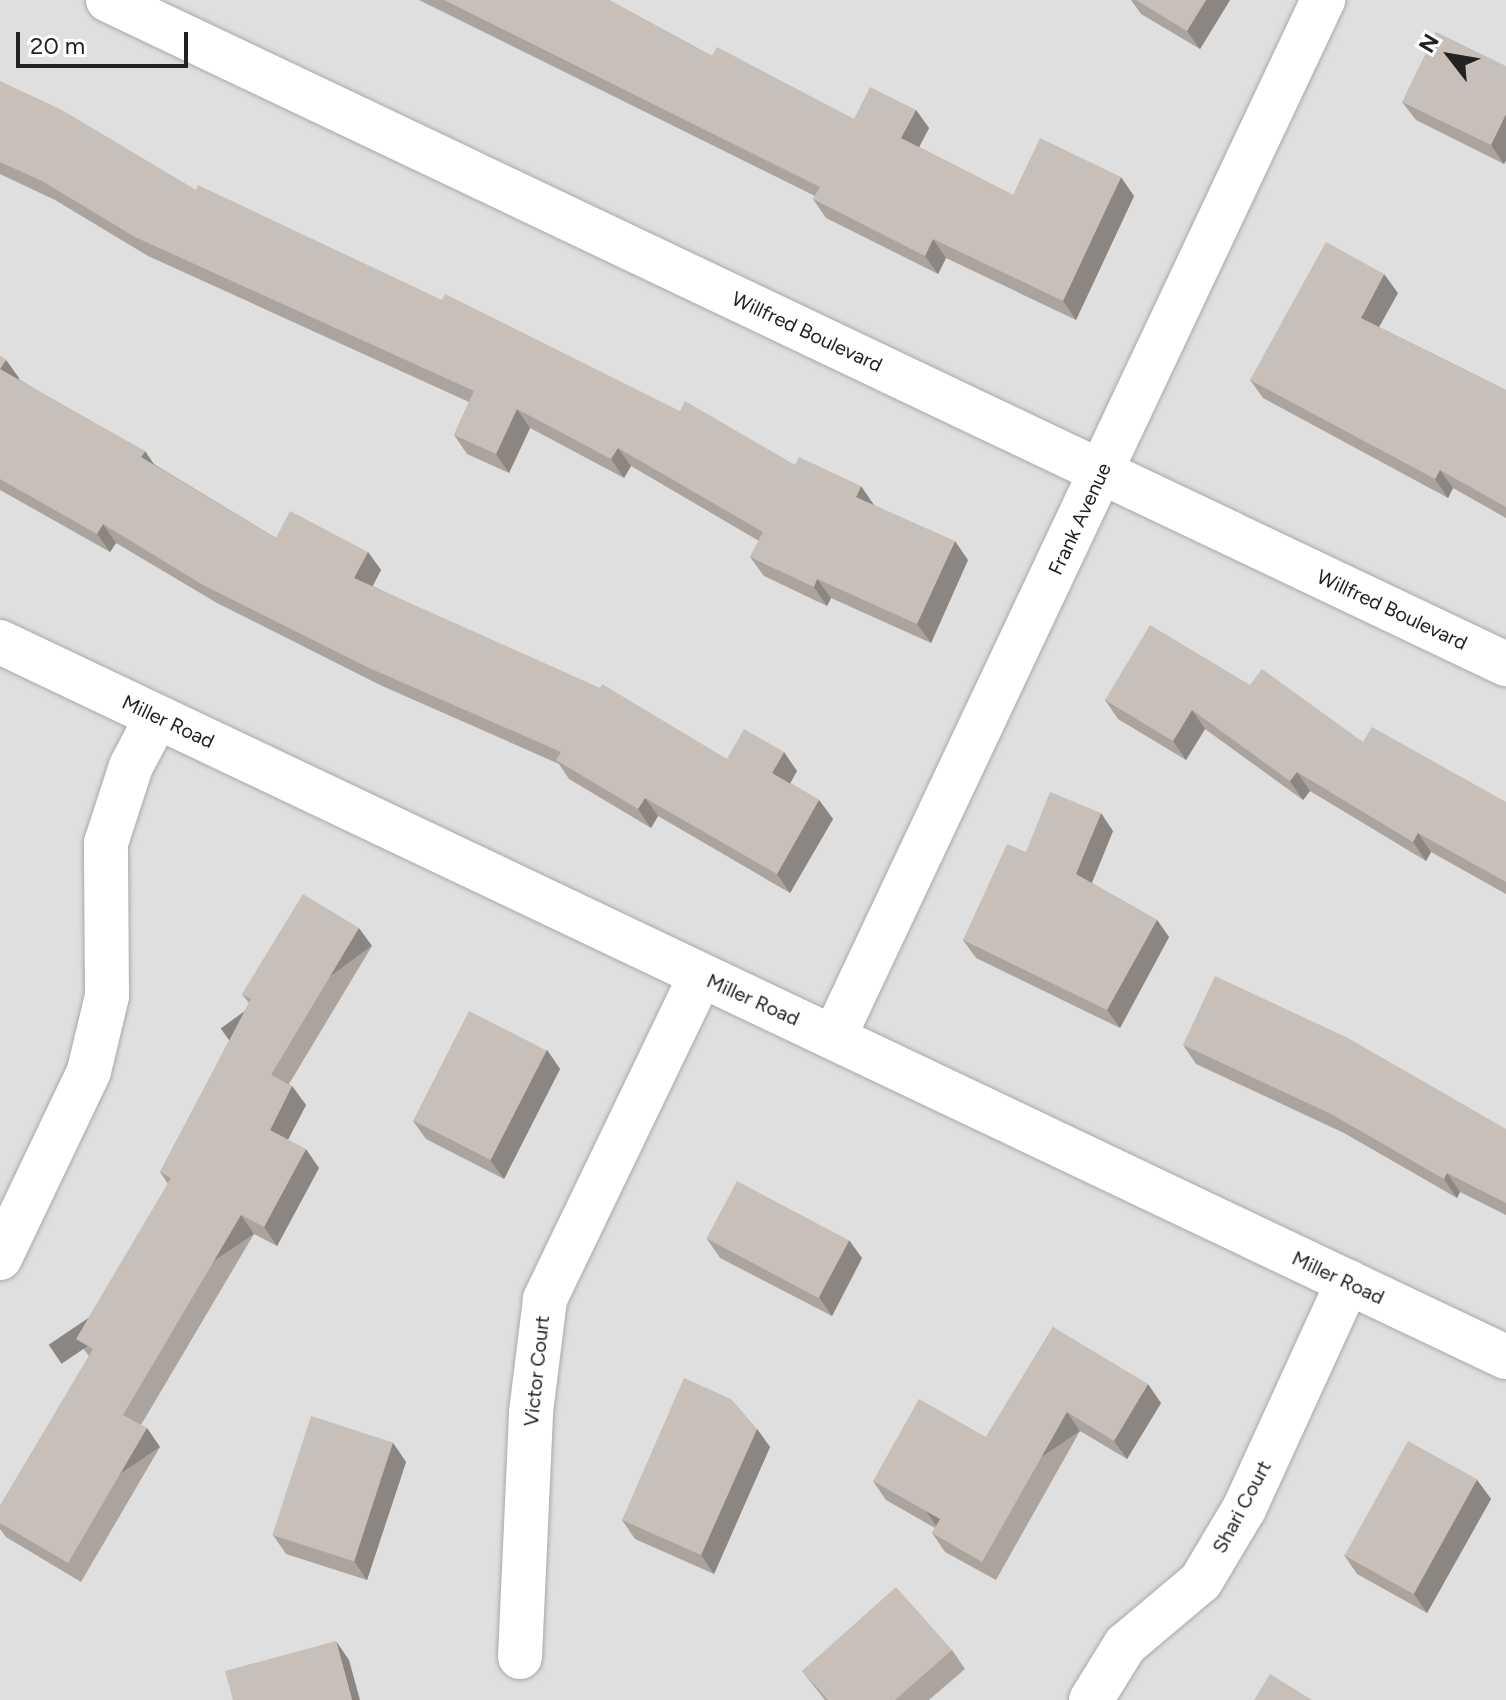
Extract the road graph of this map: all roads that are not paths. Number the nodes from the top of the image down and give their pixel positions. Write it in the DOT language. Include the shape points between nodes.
graph roads {
  1 [pos="108,0"];
  2 [pos="1323,0"];
  3 [pos="1102,472"];
  4 [pos="0,642"];
  5 [pos="1506,664"];
  6 [pos="157,717"];
  7 [pos="700,977"];
  8 [pos="834,1037"];
  9 [pos="0,1258"];
  10 [pos="1348,1282"];
  11 [pos="1506,1357"];
  12 [pos="520,1657"];
  13 [pos="1091,1700"];
  1 -- 3 [label="street, Willfred Boulevard"];
  2 -- 3 [label="street, Frank Avenue"];
  3 -- 5 [label="street, Willfred Boulevard"];
  3 -- 8 [label="street, Frank Avenue"];
  4 -- 6 [label="street, Miller Road"];
  6 -- 7 [label="street, Miller Road"];
  6 -- 9 [label="street" via="131,766 106,843 107,996 89,1071"];
  7 -- 8 [label="street, Miller Road"];
  7 -- 12 [label="street, Victor Court" via="545,1299 531,1412"];
  8 -- 10 [label="street, Miller Road"];
  10 -- 11 [label="street, Miller Road"];
  10 -- 13 [label="street, Shari Court" via="1244,1509 1208,1569 1125,1645"];
}
